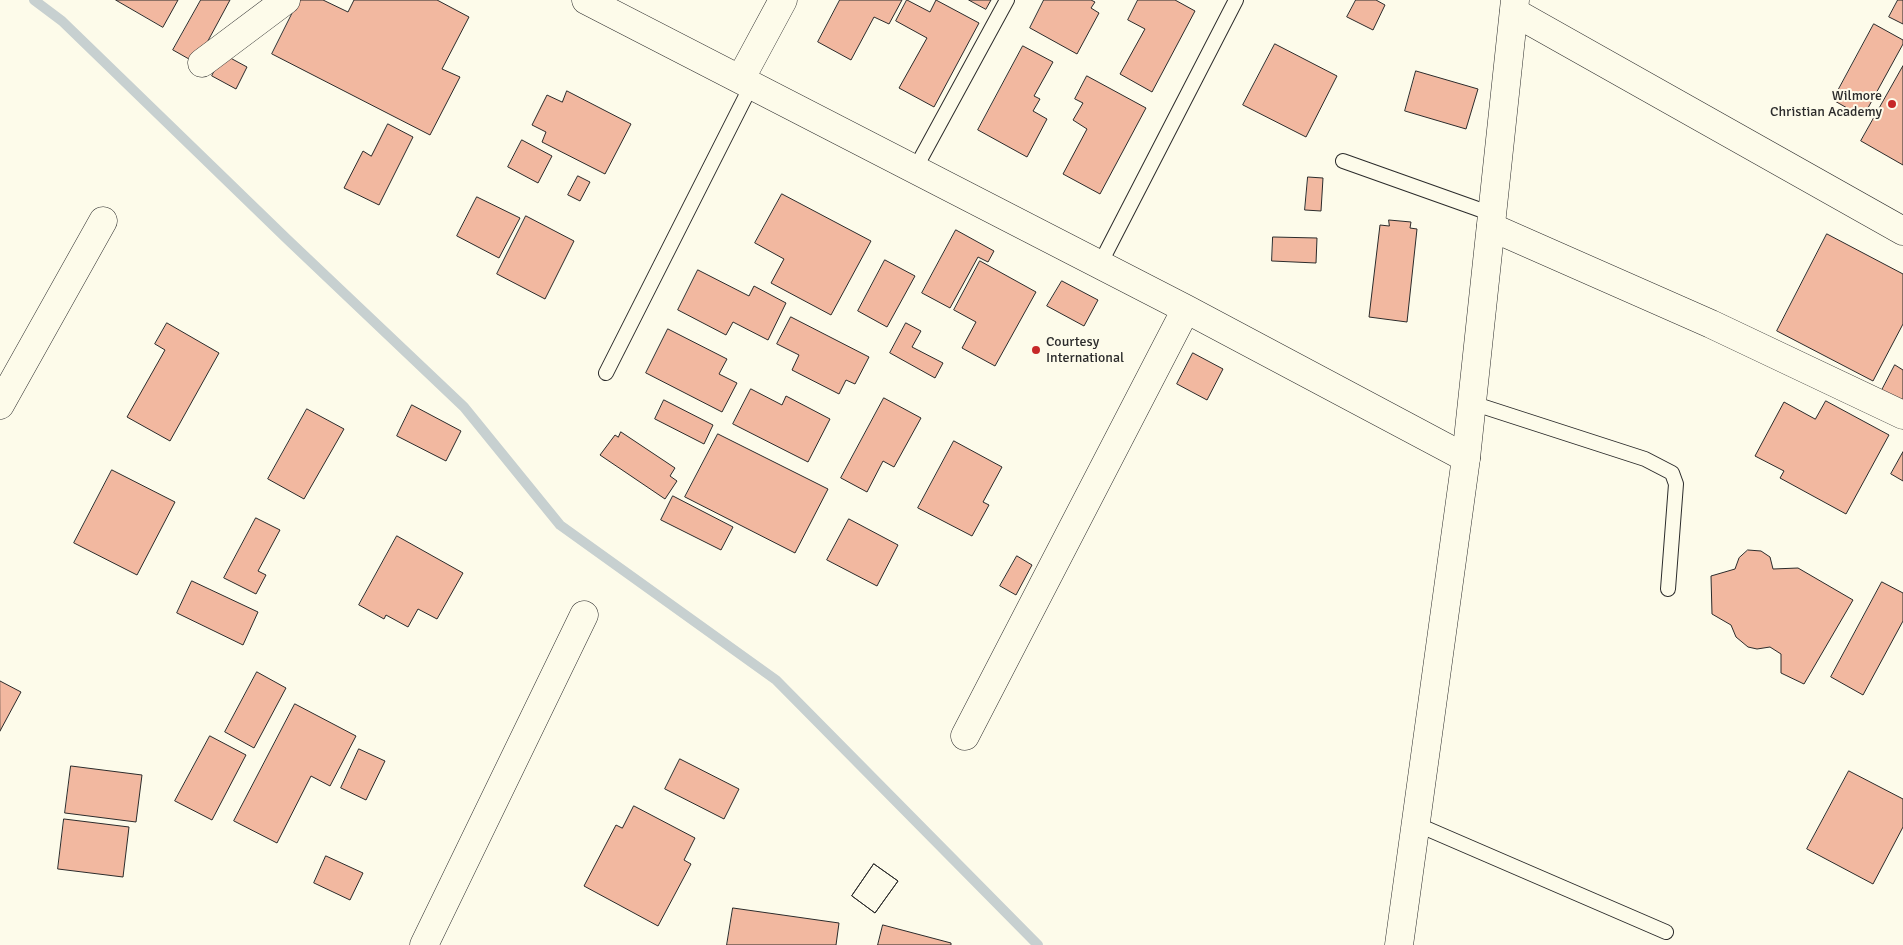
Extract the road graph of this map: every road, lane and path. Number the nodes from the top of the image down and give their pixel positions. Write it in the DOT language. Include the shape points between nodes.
graph roads {
  1 [pos="286,0"];
  2 [pos="586,0"];
  3 [pos="783,0"];
  4 [pos="1007,0"];
  5 [pos="1236,0"];
  6 [pos="1514,6"];
  7 [pos="202,63"];
  8 [pos="746,81"];
  9 [pos="1343,161"];
  10 [pos="916,169"];
  11 [pos="103,221"];
  12 [pos="1492,221"];
  13 [pos="1903,231"];
  14 [pos="1100,264"];
  15 [pos="1186,308"];
  16 [pos="606,373"];
  17 [pos="1472,403"];
  18 [pos="0,405"];
  19 [pos="1903,416"];
  20 [pos="1466,458"];
  21 [pos="1668,589"];
  22 [pos="584,615"];
  23 [pos="965,736"];
  24 [pos="1416,824"];
  25 [pos="1666,932"];
  26 [pos="424,945"];
  27 [pos="1399,945"];
  1 -- 7 [label="street"];
  2 -- 8 [label="street"];
  3 -- 8 [label="street"];
  4 -- 10 [label="lane"];
  5 -- 14 [label="lane"];
  6 -- 12 [label="street"];
  6 -- 13 [label="street"];
  8 -- 10 [label="street"];
  8 -- 16 [label="lane"];
  9 -- 12 [label="lane"];
  10 -- 14 [label="street"];
  11 -- 18 [label="street"];
  12 -- 17 [label="street"];
  12 -- 19 [label="street"];
  14 -- 15 [label="street"];
  15 -- 20 [label="street"];
  15 -- 23 [label="street"];
  17 -- 20 [label="street"];
  17 -- 21 [label="lane" via="1646,459 1672,473 1676,484"];
  20 -- 24 [label="street"];
  22 -- 26 [label="street"];
  24 -- 25 [label="lane"];
  24 -- 27 [label="street"];
}
